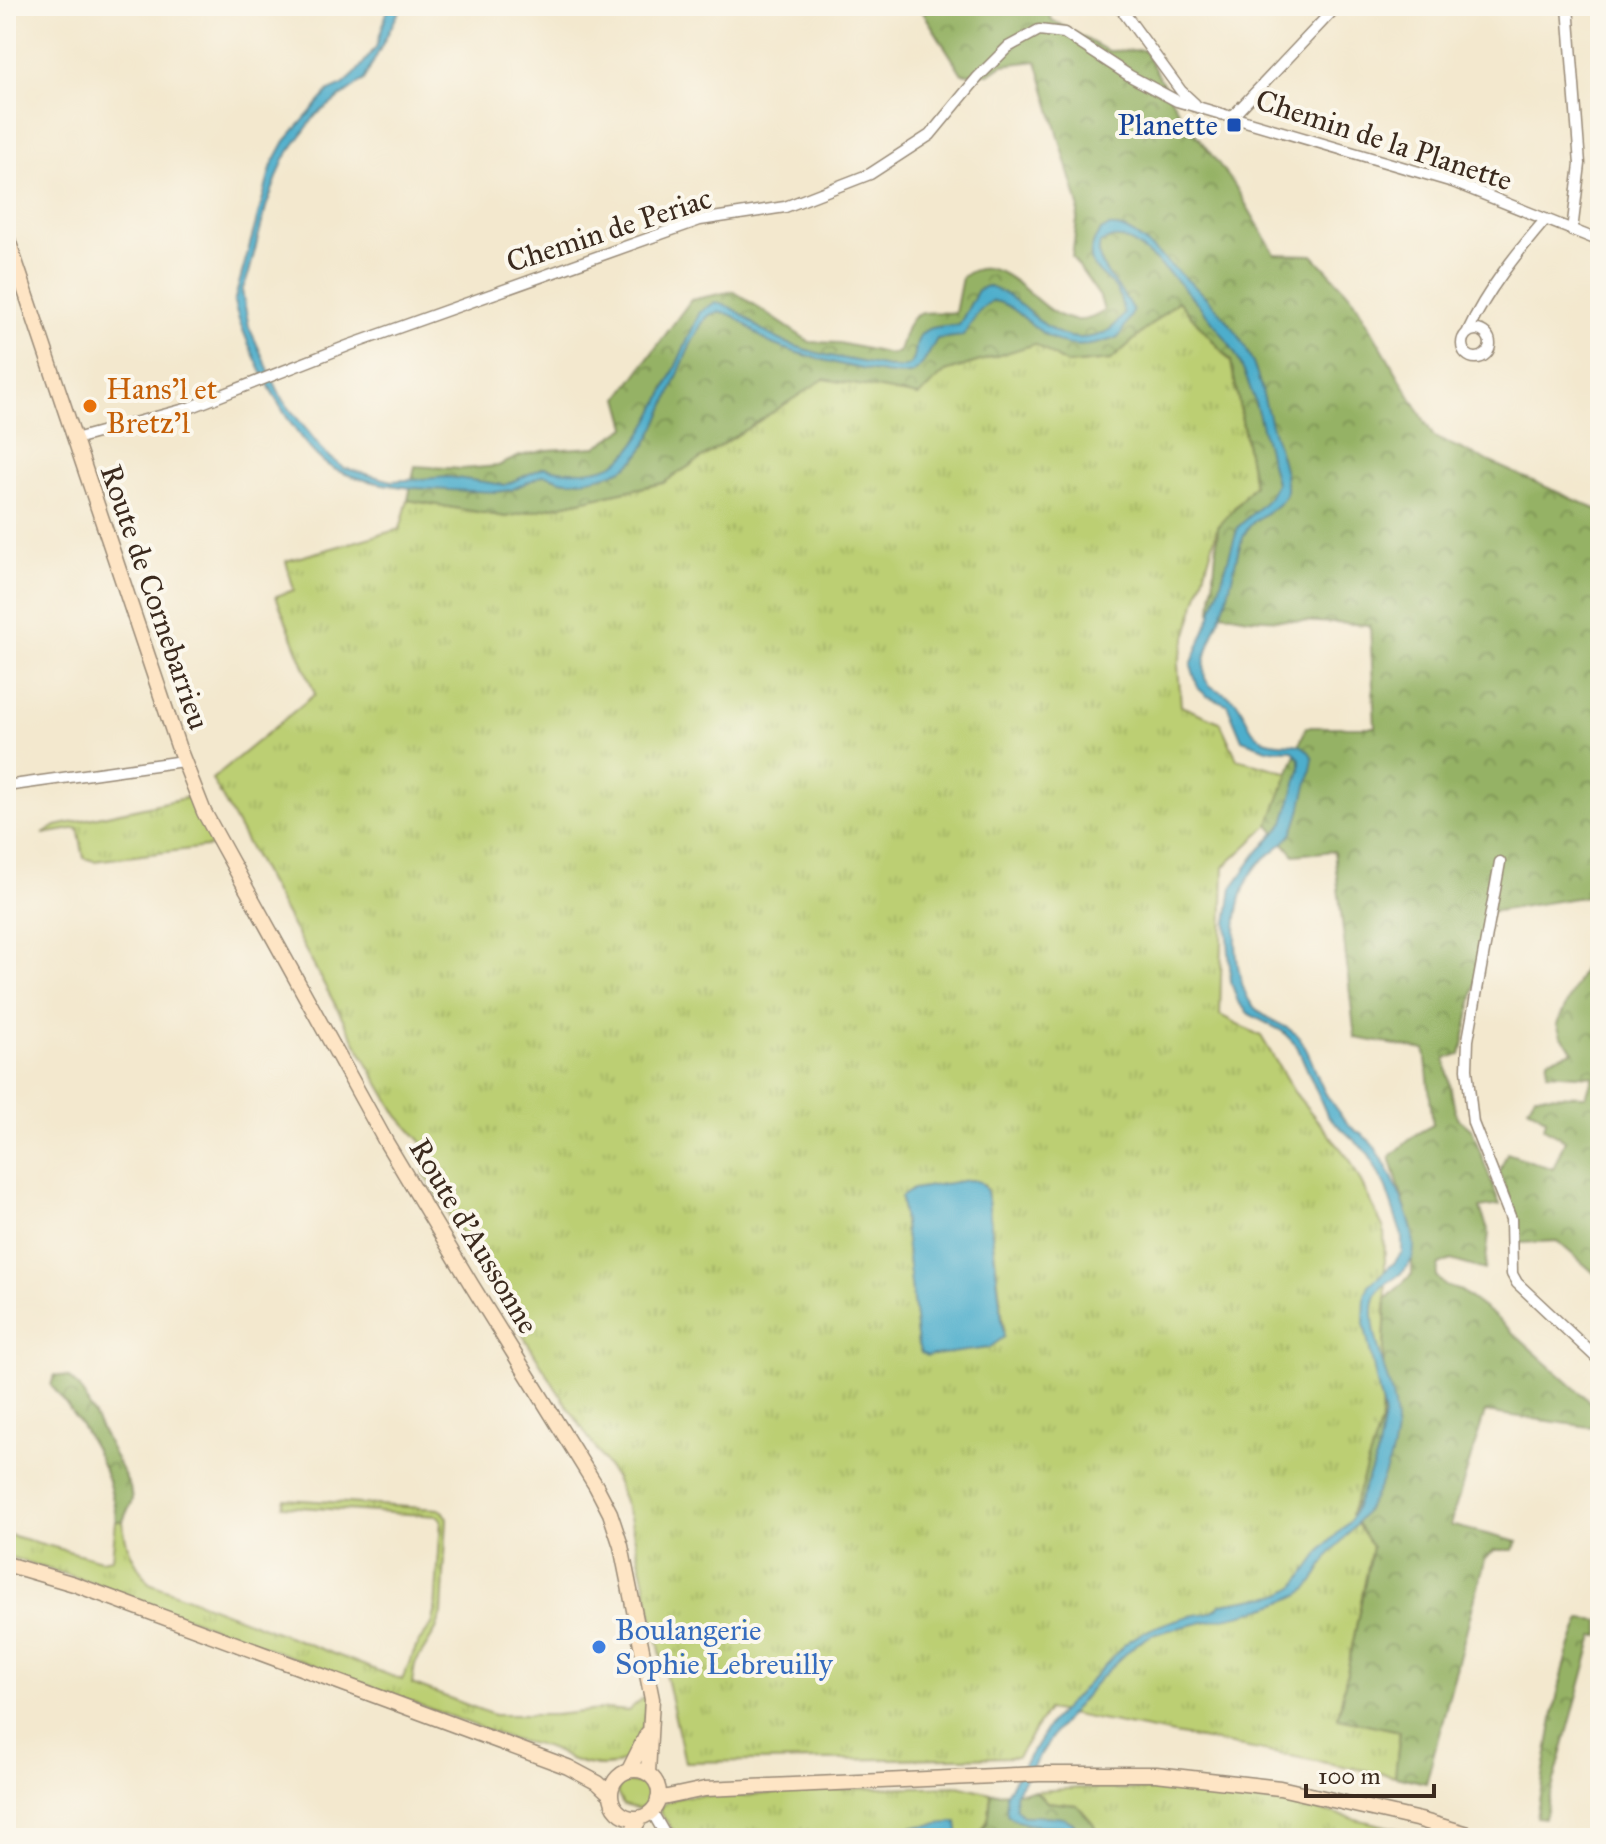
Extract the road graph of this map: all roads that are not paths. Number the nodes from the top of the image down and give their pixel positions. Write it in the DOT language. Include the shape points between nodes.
graph roads {
  1 [pos="1119,6"];
  2 [pos="1337,6"];
  3 [pos="1568,6"];
  4 [pos="1196,105"];
  5 [pos="1233,116"];
  6 [pos="1545,220"];
  7 [pos="1572,231"];
  8 [pos="6,234"];
  9 [pos="1600,241"];
  10 [pos="1468,331"];
  11 [pos="75,439"];
  12 [pos="183,761"];
  13 [pos="6,786"];
  14 [pos="197,794"];
  15 [pos="1500,862"];
  16 [pos="1600,1361"];
  17 [pos="6,1564"];
  18 [pos="652,1722"];
  19 [pos="568,1767"];
  20 [pos="624,1773"];
  21 [pos="651,1777"];
  22 [pos="705,1789"];
  23 [pos="610,1794"];
  24 [pos="650,1809"];
  25 [pos="622,1814"];
  26 [pos="620,1838"];
  27 [pos="628,1838"];
  28 [pos="667,1838"];
  29 [pos="1482,1838"];
  1 -- 4 [label="street"];
  2 -- 5 [label="street"];
  3 -- 7 [label="street" via="1580,164"];
  4 -- 5 [label="street, Chemin de la Planette"];
  4 -- 11 [label="street, Chemin de Periac" via="1130,76 1064,33 1039,30 1008,47 930,135 870,174 785,207 700,220 189,408"];
  5 -- 6 [label="street, Chemin de la Planette" via="1453,182"];
  6 -- 7 [label="street, Chemin de la Planette"];
  6 -- 10 [label="street"];
  7 -- 9 [label="street, Chemin de la Planette"];
  8 -- 11 [label="main road, Route de Cornebarrieu"];
  11 -- 12 [label="main road, Route de Cornebarrieu"];
  12 -- 13 [label="street"];
  12 -- 14 [label="main road, Route de Cornebarrieu"];
  14 -- 18 [label="main road, Route d'Aussonne" via="386,1142 610,1513 645,1659"];
  15 -- 16 [label="street" via="1468,1040 1473,1123 1511,1219 1512,1274"];
  17 -- 19 [label="main road" via="74,1584"];
  18 -- 20 [label="main road, Route d'Aussonne"];
  18 -- 21 [label="main road, Route d'Aussonne"];
  19 -- 20 [label="main road"];
  19 -- 23 [label="main road"];
  20 -- 21 [label="main road"];
  20 -- 23 [label="main road"];
  21 -- 22 [label="main road"];
  21 -- 24 [label="main road"];
  22 -- 24 [label="main road"];
  22 -- 29 [label="main road" via="1156,1774 1280,1788"];
  23 -- 25 [label="main road"];
  24 -- 25 [label="main road"];
  24 -- 27 [label="main road"];
  24 -- 28 [label="street"];
  25 -- 26 [label="main road"];
}
